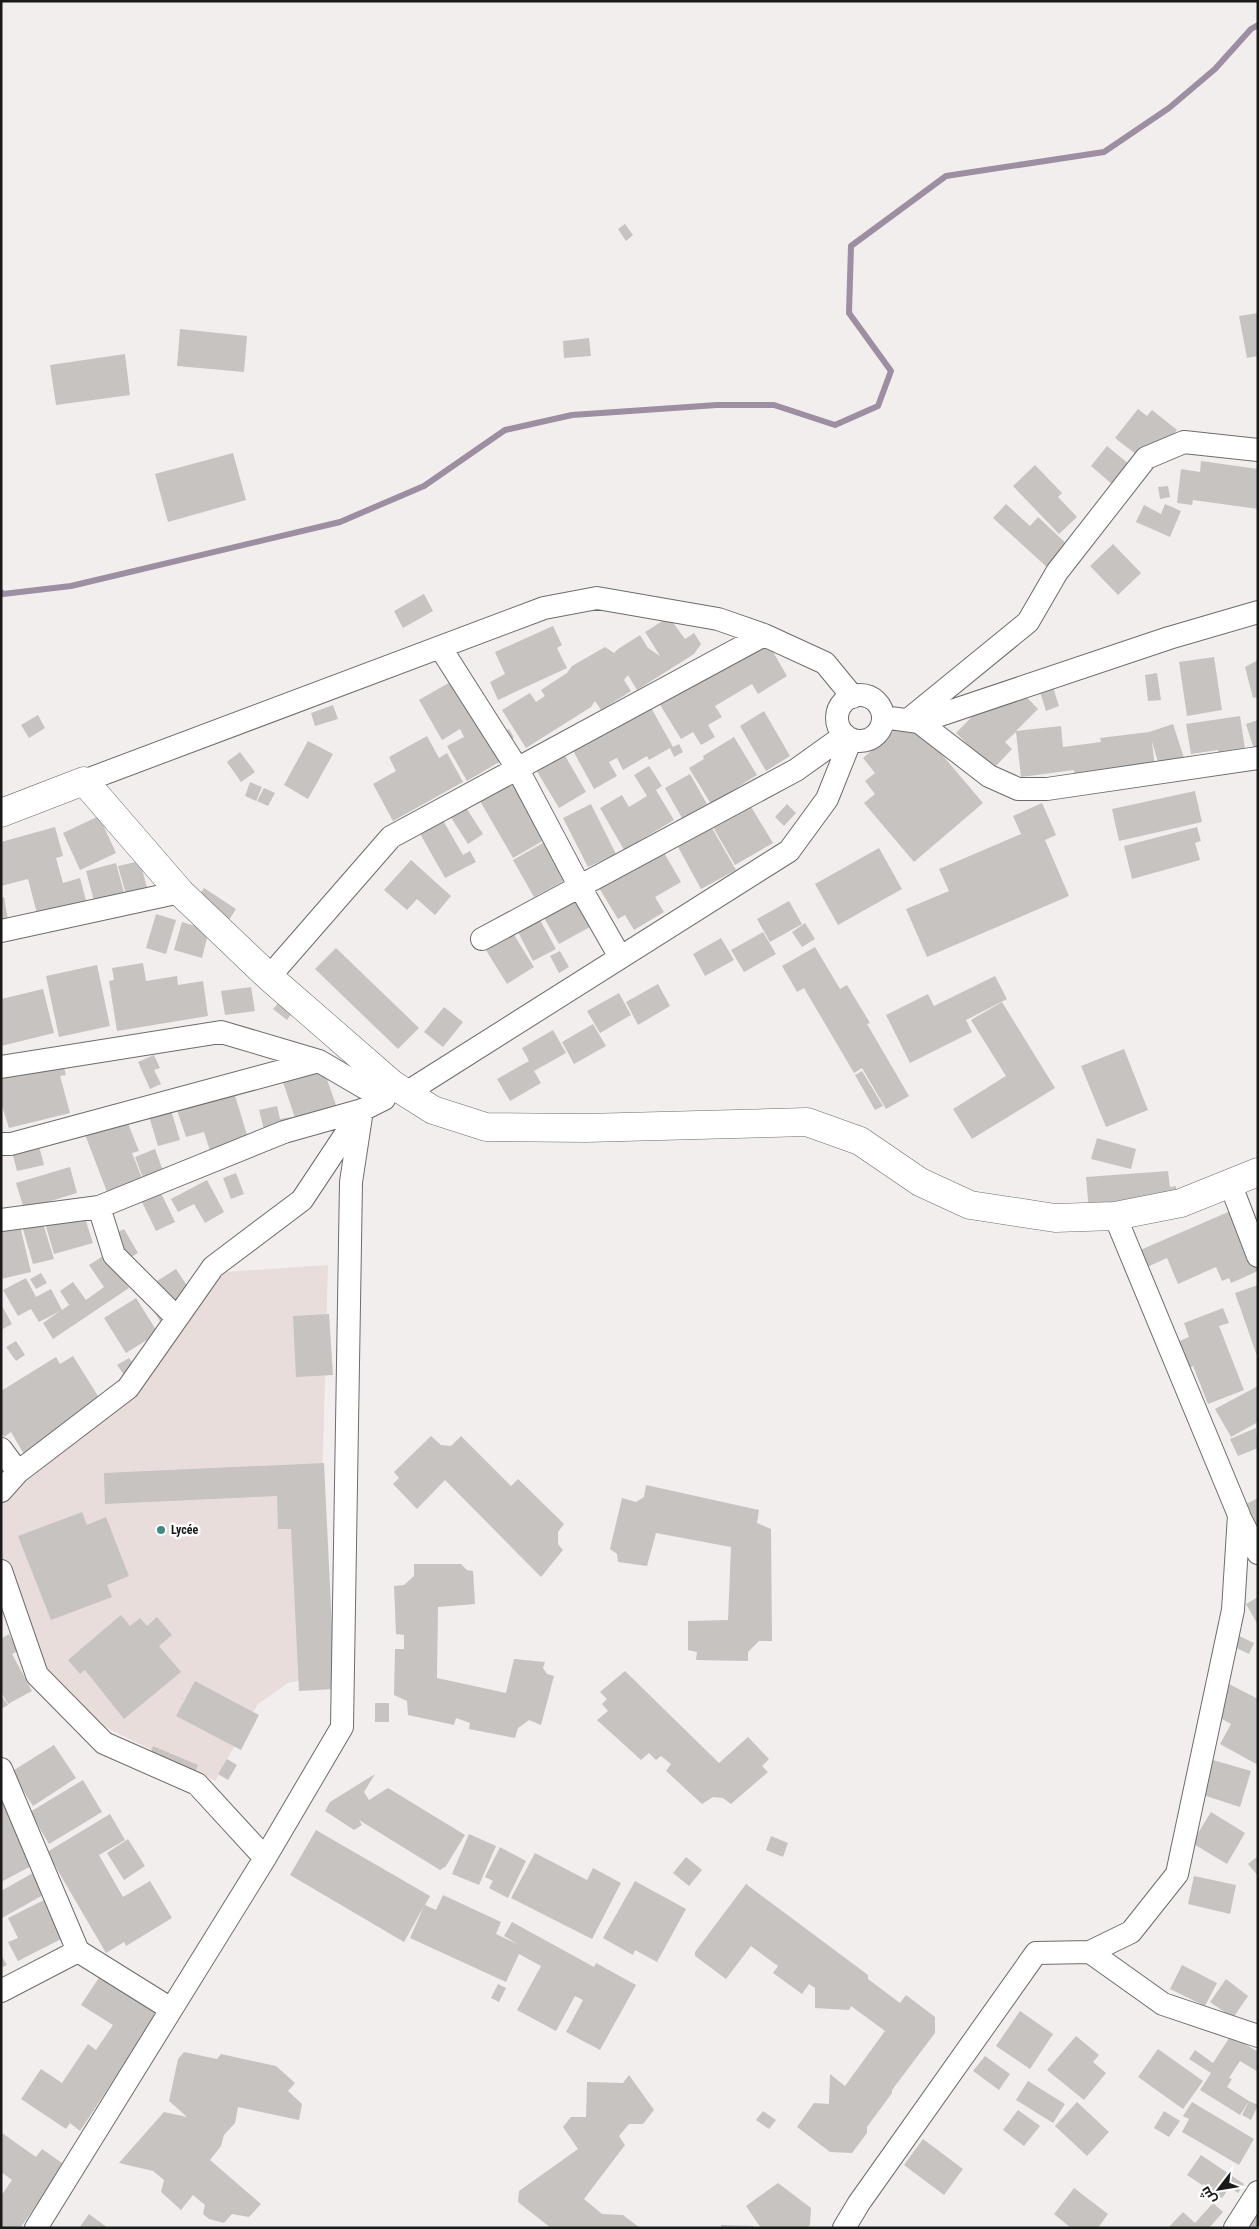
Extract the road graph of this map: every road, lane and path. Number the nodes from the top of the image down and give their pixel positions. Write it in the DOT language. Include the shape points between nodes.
graph roads {
  1 [pos="1258,450"];
  2 [pos="1258,612"];
  3 [pos="764,635"];
  4 [pos="440,647"];
  5 [pos="853,697"];
  6 [pos="883,718"];
  7 [pos="914,721"];
  8 [pos="848,737"];
  9 [pos="1258,758"];
  10 [pos="517,768"];
  11 [pos="84,781"];
  12 [pos="1,813"];
  13 [pos="580,887"];
  14 [pos="180,892"];
  15 [pos="1,931"];
  16 [pos="482,940"];
  17 [pos="620,957"];
  18 [pos="269,977"];
  19 [pos="318,1061"];
  20 [pos="1,1066"];
  21 [pos="394,1092"];
  22 [pos="362,1110"];
  23 [pos="1,1144"];
  24 [pos="1258,1172"];
  25 [pos="1230,1183"];
  26 [pos="99,1207"];
  27 [pos="1115,1216"];
  28 [pos="1,1220"];
  29 [pos="1258,1256"];
  30 [pos="177,1318"];
  31 [pos="1,1449"];
  32 [pos="18,1472"];
  33 [pos="1,1491"];
  34 [pos="1238,1515"];
  35 [pos="1258,1553"];
  36 [pos="1,1571"];
  37 [pos="1,1769"];
  38 [pos="265,1858"];
  39 [pos="78,1951"];
  40 [pos="1090,1952"];
  41 [pos="1,1991"];
  42 [pos="171,2010"];
  43 [pos="1258,2036"];
  44 [pos="1258,2192"];
  45 [pos="36,2228"];
  46 [pos="844,2228"];
  47 [pos="1235,2228"];
  1 -- 7 [label="street" via="1184,442 1146,458 1057,572 1028,622"];
  2 -- 7 [label="street"];
  3 -- 4 [label="street" via="718,619 598,598 544,608"];
  3 -- 5 [label="street" via="825,663"];
  3 -- 10 [label="street"];
  4 -- 10 [label="street"];
  4 -- 11 [label="street"];
  5 -- 6 [label="street" via="874,700"];
  5 -- 8 [label="street" via="846,701 838,714 838,721"];
  6 -- 7 [label="street"];
  6 -- 8 [label="street" via="874,737 866,740"];
  7 -- 9 [label="street" via="989,776 1018,789 1047,789"];
  8 -- 13 [label="street" via="796,770"];
  8 -- 17 [label="street" via="827,799 789,851"];
  10 -- 13 [label="street"];
  10 -- 18 [label="street" via="391,837"];
  11 -- 12 [label="street"];
  11 -- 14 [label="street"];
  13 -- 16 [label="street"];
  13 -- 17 [label="street"];
  14 -- 15 [label="street"];
  14 -- 18 [label="street"];
  17 -- 21 [label="street"];
  18 -- 21 [label="street"];
  19 -- 20 [label="street" via="221,1032"];
  19 -- 21 [label="street"];
  19 -- 23 [label="street" via="11,1144"];
  21 -- 22 [label="street"];
  21 -- 27 [label="street" via="434,1110 486,1127 586,1128 807,1122 860,1141 920,1182 970,1205 1055,1218"];
  22 -- 26 [label="street" via="284,1132"];
  22 -- 30 [label="street" via="302,1200 213,1267"];
  22 -- 38 [label="street" via="351,1182 342,1727"];
  24 -- 25 [label="street"];
  25 -- 27 [label="street" via="1182,1203"];
  25 -- 29 [label="street"];
  26 -- 28 [label="street"];
  26 -- 30 [label="street" via="114,1254"];
  27 -- 34 [label="street"];
  30 -- 32 [label="street" via="128,1388"];
  31 -- 32 [label="street"];
  32 -- 33 [label="street"];
  34 -- 35 [label="street"];
  34 -- 40 [label="street" via="1233,1610 1177,1874 1131,1932"];
  36 -- 38 [label="street" via="37,1676 104,1743 197,1784"];
  37 -- 39 [label="street"];
  38 -- 42 [label="street"];
  39 -- 41 [label="street"];
  39 -- 42 [label="street"];
  40 -- 43 [label="street" via="1163,2004"];
  40 -- 46 [label="street" via="1036,1953"];
  42 -- 45 [label="street"];
  44 -- 47 [label="street"];
}
